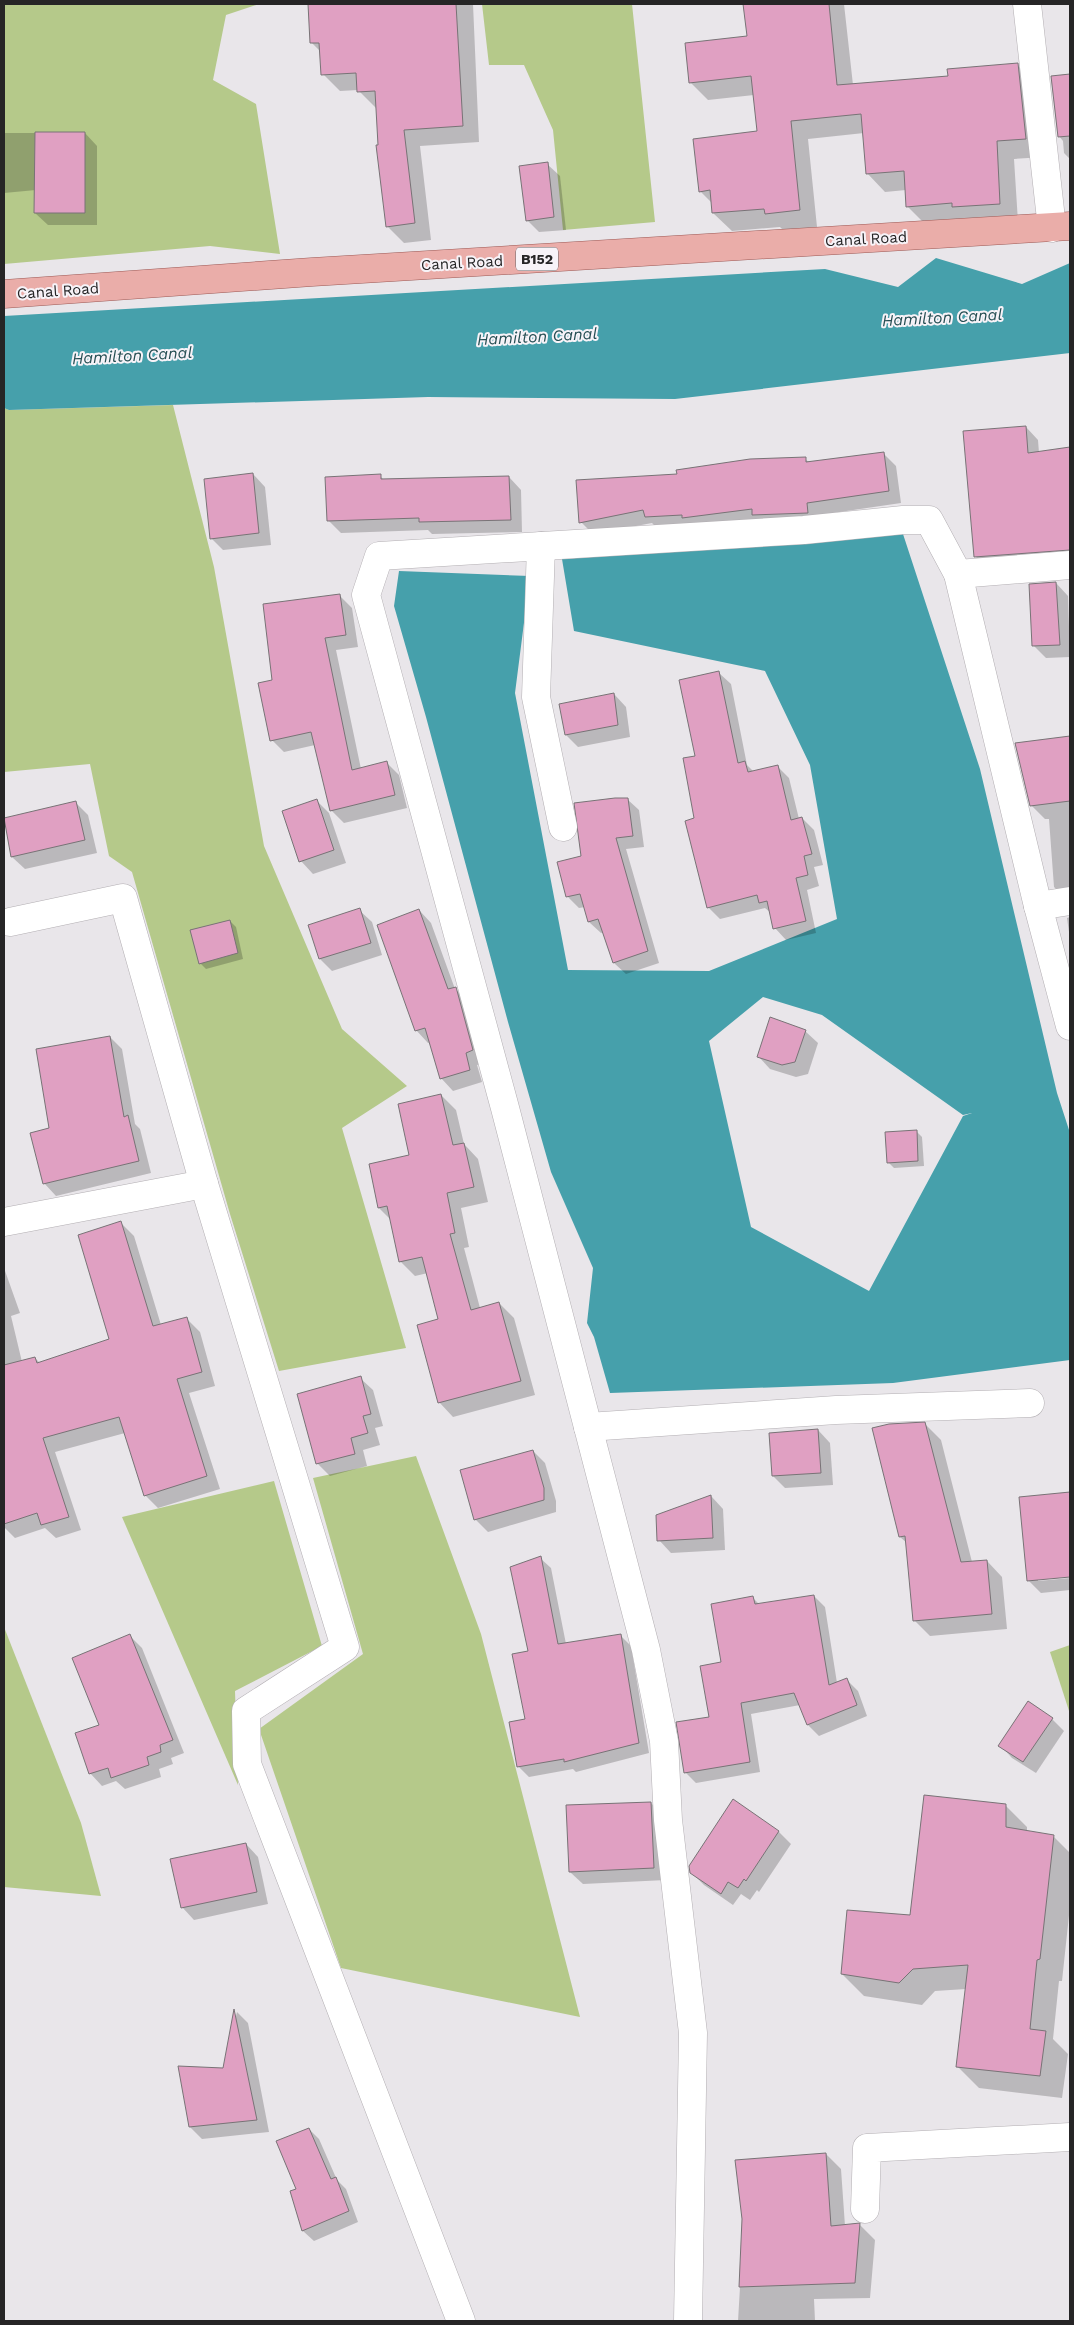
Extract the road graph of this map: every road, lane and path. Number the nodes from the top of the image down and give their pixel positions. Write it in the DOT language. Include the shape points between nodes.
graph roads {
  1 [pos="1027,4"];
  2 [pos="1061,227"];
  3 [pos="4,294"];
  4 [pos="541,546"];
  5 [pos="1070,566"];
  6 [pos="958,574"];
  7 [pos="563,827"];
  8 [pos="1070,901"];
  9 [pos="1038,906"];
  10 [pos="10,922"];
  11 [pos="1070,1026"];
  12 [pos="204,1184"];
  13 [pos="4,1222"];
  14 [pos="1030,1404"];
  15 [pos="588,1426"];
  16 [pos="1070,2137"];
  17 [pos="864,2209"];
  18 [pos="461,2321"];
  19 [pos="688,2321"];
  1 -- 2 [label="street"];
  2 -- 3 [label="main road, Canal Road / B152"];
  4 -- 6 [label="street" via="929,520"];
  4 -- 7 [label="street" via="536,697"];
  4 -- 15 [label="street" via="379,556 366,595"];
  5 -- 6 [label="street"];
  6 -- 9 [label="street"];
  8 -- 9 [label="street"];
  9 -- 11 [label="street"];
  10 -- 12 [label="street" via="123,898"];
  12 -- 13 [label="street"];
  12 -- 18 [label="street" via="345,1647 246,1711 247,1764"];
  14 -- 15 [label="street" via="836,1410"];
  15 -- 19 [label="street" via="646,1650 664,1741 668,1820 694,2033"];
  16 -- 17 [label="street" via="867,2148"];
}
